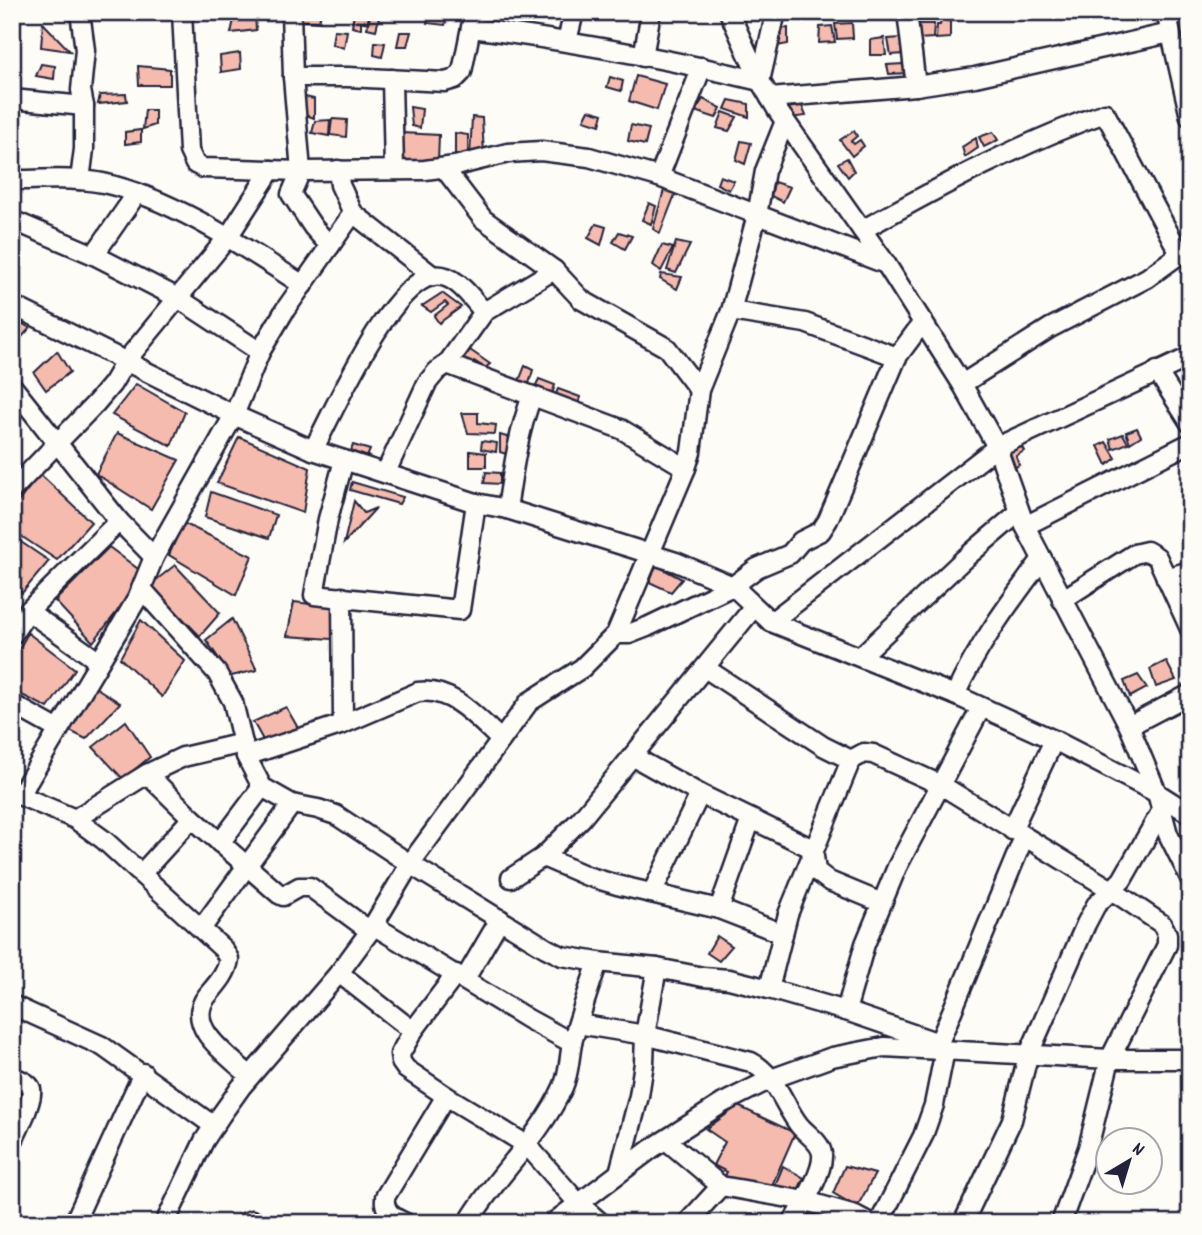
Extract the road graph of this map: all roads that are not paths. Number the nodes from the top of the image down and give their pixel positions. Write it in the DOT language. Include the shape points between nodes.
graph roads {
  1 [pos="80,12"];
  2 [pos="182,12"];
  3 [pos="291,12"];
  4 [pos="574,12"];
  5 [pos="651,12"];
  6 [pos="729,12"];
  7 [pos="776,12"];
  8 [pos="907,12"];
  9 [pos="1166,12"];
  10 [pos="473,20"];
  11 [pos="1170,33"];
  12 [pos="567,41"];
  13 [pos="643,57"];
  14 [pos="702,67"];
  15 [pos="293,77"];
  16 [pos="392,79"];
  17 [pos="760,81"];
  18 [pos="916,86"];
  19 [pos="770,98"];
  20 [pos="12,99"];
  21 [pos="84,106"];
  22 [pos="1190,117"];
  23 [pos="785,121"];
  24 [pos="444,168"];
  25 [pos="271,170"];
  26 [pos="338,170"];
  27 [pos="394,170"];
  28 [pos="301,171"];
  29 [pos="659,177"];
  30 [pos="12,180"];
  31 [pos="80,180"];
  32 [pos="137,193"];
  33 [pos="353,212"];
  34 [pos="757,215"];
  35 [pos="12,220"];
  36 [pos="862,230"];
  37 [pos="228,237"];
  38 [pos="330,246"];
  39 [pos="1185,252"];
  40 [pos="94,255"];
  41 [pos="886,264"];
  42 [pos="554,270"];
  43 [pos="433,276"];
  44 [pos="303,285"];
  45 [pos="178,298"];
  46 [pos="12,304"];
  47 [pos="731,311"];
  48 [pos="484,312"];
  49 [pos="923,322"];
  50 [pos="260,352"];
  51 [pos="897,357"];
  52 [pos="1190,357"];
  53 [pos="125,362"];
  54 [pos="447,364"];
  55 [pos="1157,371"];
  56 [pos="962,384"];
  57 [pos="12,386"];
  58 [pos="699,390"];
  59 [pos="532,396"];
  60 [pos="234,415"];
  61 [pos="1190,423"];
  62 [pos="59,443"];
  63 [pos="1190,443"];
  64 [pos="997,447"];
  65 [pos="313,450"];
  66 [pos="344,460"];
  67 [pos="686,468"];
  68 [pos="386,472"];
  69 [pos="12,490"];
  70 [pos="476,503"];
  71 [pos="507,509"];
  72 [pos="1022,519"];
  73 [pos="119,521"];
  74 [pos="652,554"];
  75 [pos="154,557"];
  76 [pos="1042,559"];
  77 [pos="1190,572"];
  78 [pos="1167,578"];
  79 [pos="733,586"];
  80 [pos="142,589"];
  81 [pos="342,597"];
  82 [pos="1062,600"];
  83 [pos="754,607"];
  84 [pos="28,611"];
  85 [pos="771,622"];
  86 [pos="1190,629"];
  87 [pos="616,634"];
  88 [pos="12,635"];
  89 [pos="861,656"];
  90 [pos="98,661"];
  91 [pos="705,668"];
  92 [pos="1190,694"];
  93 [pos="955,695"];
  94 [pos="12,704"];
  95 [pos="981,708"];
  96 [pos="342,724"];
  97 [pos="1129,726"];
  98 [pos="57,729"];
  99 [pos="501,740"];
  100 [pos="1054,740"];
  101 [pos="245,750"];
  102 [pos="634,757"];
  103 [pos="851,760"];
  104 [pos="147,774"];
  105 [pos="941,785"];
  106 [pos="262,787"];
  107 [pos="16,793"];
  108 [pos="700,794"];
  109 [pos="1159,801"];
  110 [pos="292,804"];
  111 [pos="1190,814"];
  112 [pos="192,818"];
  113 [pos="75,819"];
  114 [pos="751,820"];
  115 [pos="1018,833"];
  116 [pos="220,844"];
  117 [pos="813,849"];
  118 [pos="543,857"];
  119 [pos="410,864"];
  120 [pos="247,866"];
  121 [pos="141,874"];
  122 [pos="511,878"];
  123 [pos="1190,878"];
  124 [pos="1110,889"];
  125 [pos="652,893"];
  126 [pos="882,903"];
  127 [pos="719,909"];
  128 [pos="500,919"];
  129 [pos="372,928"];
  130 [pos="201,929"];
  131 [pos="783,934"];
  132 [pos="597,962"];
  133 [pos="657,968"];
  134 [pos="339,973"];
  135 [pos="460,976"];
  136 [pos="769,989"];
  137 [pos="12,1005"];
  138 [pos="846,1011"];
  139 [pos="578,1024"];
  140 [pos="413,1031"];
  141 [pos="645,1035"];
  142 [pos="572,1043"];
  143 [pos="940,1048"];
  144 [pos="1028,1056"];
  145 [pos="1110,1059"];
  146 [pos="1190,1059"];
  147 [pos="143,1073"];
  148 [pos="250,1076"];
  149 [pos="12,1077"];
  150 [pos="771,1079"];
  151 [pos="446,1096"];
  152 [pos="214,1126"];
  153 [pos="666,1140"];
  154 [pos="12,1143"];
  155 [pos="527,1144"];
  156 [pos="619,1172"];
  157 [pos="721,1186"];
  158 [pos="806,1201"];
  159 [pos="578,1203"];
  160 [pos="74,1223"];
  161 [pos="165,1223"];
  162 [pos="244,1223"];
  163 [pos="257,1223"];
  164 [pos="406,1223"];
  165 [pos="468,1223"];
  166 [pos="553,1223"];
  167 [pos="601,1223"];
  168 [pos="687,1223"];
  169 [pos="792,1223"];
  170 [pos="870,1223"];
  171 [pos="878,1223"];
  172 [pos="962,1223"];
  173 [pos="1061,1223"];
  1 -- 21 [label="street"];
  2 -- 25 [label="street" via="191,159 203,167"];
  3 -- 15 [label="street"];
  4 -- 12 [label="street"];
  5 -- 13 [label="street"];
  6 -- 17 [label="street"];
  7 -- 17 [label="street"];
  8 -- 18 [label="street"];
  9 -- 11 [label="street"];
  10 -- 12 [label="street"];
  10 -- 16 [label="street" via="462,72 455,79"];
  11 -- 18 [label="street" via="997,74"];
  11 -- 22 [label="street"];
  12 -- 13 [label="street"];
  13 -- 14 [label="street"];
  14 -- 17 [label="street"];
  14 -- 29 [label="street"];
  15 -- 16 [label="street"];
  15 -- 28 [label="street"];
  16 -- 27 [label="street"];
  17 -- 19 [label="street"];
  18 -- 19 [label="street"];
  19 -- 23 [label="street"];
  20 -- 21 [label="street"];
  21 -- 31 [label="street"];
  23 -- 34 [label="street" via="765,171"];
  23 -- 36 [label="street"];
  24 -- 27 [label="street"];
  24 -- 29 [label="street" via="509,153 541,151 589,157"];
  24 -- 42 [label="street" via="482,219"];
  25 -- 28 [label="street"];
  25 -- 37 [label="street"];
  26 -- 27 [label="street"];
  26 -- 28 [label="street"];
  26 -- 33 [label="street"];
  28 -- 38 [label="street" via="291,194"];
  29 -- 34 [label="street"];
  30 -- 31 [label="street"];
  31 -- 32 [label="street"];
  32 -- 37 [label="street"];
  32 -- 40 [label="street"];
  33 -- 38 [label="street"];
  33 -- 43 [label="street"];
  34 -- 41 [label="street"];
  34 -- 47 [label="street"];
  35 -- 40 [label="street"];
  36 -- 39 [label="street" via="952,179 1105,113"];
  36 -- 41 [label="street"];
  37 -- 44 [label="street"];
  37 -- 45 [label="street"];
  38 -- 44 [label="street"];
  39 -- 56 [label="street"];
  40 -- 45 [label="street"];
  41 -- 49 [label="street"];
  42 -- 48 [label="street"];
  42 -- 58 [label="street" via="582,299 667,348"];
  43 -- 48 [label="street" via="460,285"];
  43 -- 65 [label="street" via="418,283 387,315"];
  44 -- 50 [label="street"];
  45 -- 50 [label="street"];
  45 -- 53 [label="street"];
  46 -- 53 [label="street"];
  47 -- 51 [label="street" via="805,323"];
  47 -- 58 [label="street"];
  48 -- 54 [label="street"];
  49 -- 51 [label="street"];
  49 -- 56 [label="street"];
  50 -- 60 [label="street"];
  51 -- 79 [label="street" via="821,531"];
  52 -- 55 [label="street"];
  53 -- 60 [label="street"];
  53 -- 62 [label="street"];
  54 -- 59 [label="street"];
  54 -- 68 [label="street" via="427,383"];
  55 -- 61 [label="street"];
  55 -- 64 [label="street"];
  56 -- 64 [label="street"];
  57 -- 62 [label="street"];
  58 -- 67 [label="street"];
  59 -- 67 [label="street" via="621,429"];
  59 -- 71 [label="street" via="521,424"];
  60 -- 65 [label="street"];
  60 -- 75 [label="street"];
  62 -- 69 [label="street"];
  62 -- 73 [label="street"];
  63 -- 72 [label="street"];
  64 -- 72 [label="street"];
  64 -- 85 [label="street"];
  65 -- 66 [label="street"];
  66 -- 68 [label="street"];
  66 -- 81 [label="street" via="314,595"];
  67 -- 74 [label="street"];
  68 -- 70 [label="street"];
  70 -- 71 [label="street"];
  70 -- 81 [label="street" via="460,610"];
  71 -- 74 [label="street"];
  72 -- 76 [label="street"];
  72 -- 89 [label="street" via="963,560"];
  73 -- 75 [label="street"];
  73 -- 84 [label="street"];
  74 -- 79 [label="street"];
  74 -- 87 [label="street"];
  75 -- 80 [label="street"];
  76 -- 82 [label="street"];
  76 -- 93 [label="street" via="983,640"];
  77 -- 78 [label="street"];
  78 -- 82 [label="street" via="1157,557 1142,551"];
  78 -- 86 [label="street"];
  79 -- 83 [label="street"];
  79 -- 87 [label="street" via="647,627"];
  80 -- 90 [label="street"];
  80 -- 101 [label="street" via="218,673 233,702"];
  81 -- 96 [label="street"];
  82 -- 97 [label="street"];
  83 -- 85 [label="street"];
  83 -- 91 [label="street"];
  84 -- 88 [label="street"];
  84 -- 90 [label="street"];
  85 -- 89 [label="street"];
  87 -- 99 [label="street" via="582,668 530,702"];
  89 -- 93 [label="street"];
  90 -- 98 [label="street"];
  91 -- 102 [label="street"];
  91 -- 103 [label="street"];
  92 -- 97 [label="street"];
  93 -- 95 [label="street"];
  94 -- 98 [label="street"];
  95 -- 100 [label="street"];
  95 -- 105 [label="street"];
  96 -- 99 [label="street" via="429,690 458,702"];
  96 -- 101 [label="street"];
  97 -- 109 [label="street"];
  98 -- 107 [label="street"];
  99 -- 119 [label="street"];
  100 -- 109 [label="street"];
  100 -- 115 [label="street"];
  101 -- 104 [label="street" via="183,757"];
  101 -- 106 [label="street"];
  102 -- 108 [label="street"];
  102 -- 118 [label="street"];
  103 -- 105 [label="street" via="873,754"];
  103 -- 117 [label="street"];
  104 -- 112 [label="street"];
  104 -- 113 [label="street"];
  105 -- 115 [label="street"];
  105 -- 126 [label="street"];
  106 -- 110 [label="street"];
  106 -- 116 [label="street"];
  107 -- 113 [label="street"];
  108 -- 114 [label="street"];
  108 -- 125 [label="street"];
  109 -- 111 [label="street"];
  109 -- 123 [label="street" via="1168,834"];
  109 -- 124 [label="street" via="1122,880"];
  110 -- 119 [label="street" via="336,815"];
  110 -- 120 [label="street"];
  112 -- 116 [label="street"];
  112 -- 121 [label="street"];
  113 -- 121 [label="street"];
  114 -- 117 [label="street"];
  114 -- 127 [label="street"];
  115 -- 124 [label="street"];
  115 -- 143 [label="street"];
  116 -- 120 [label="street"];
  117 -- 126 [label="street" via="816,871"];
  117 -- 131 [label="street"];
  118 -- 122 [label="street"];
  118 -- 125 [label="street" via="587,876"];
  119 -- 128 [label="street"];
  119 -- 129 [label="street"];
  120 -- 129 [label="street" via="283,896 310,887"];
  120 -- 130 [label="street"];
  121 -- 130 [label="street"];
  124 -- 144 [label="street" via="1086,924"];
  124 -- 145 [label="street" via="1162,924 1167,934 1167,944"];
  125 -- 127 [label="street"];
  126 -- 138 [label="street"];
  127 -- 131 [label="street"];
  128 -- 132 [label="street" via="554,952"];
  128 -- 135 [label="street"];
  129 -- 134 [label="street"];
  129 -- 135 [label="street"];
  130 -- 148 [label="street" via="229,959 228,970 199,1006 200,1021 204,1031"];
  131 -- 136 [label="street"];
  132 -- 133 [label="street"];
  132 -- 139 [label="street"];
  133 -- 136 [label="street"];
  133 -- 141 [label="street"];
  134 -- 140 [label="street"];
  134 -- 148 [label="street"];
  135 -- 140 [label="street"];
  135 -- 142 [label="street"];
  136 -- 138 [label="street"];
  137 -- 147 [label="street" via="102,1046"];
  138 -- 143 [label="street"];
  139 -- 141 [label="street"];
  139 -- 142 [label="street"];
  140 -- 151 [label="street" via="400,1054 401,1062"];
  141 -- 150 [label="street" via="751,1062"];
  141 -- 156 [label="street" via="639,1096"];
  142 -- 155 [label="street" via="564,1085"];
  143 -- 144 [label="street"];
  143 -- 150 [label="street" via="884,1047 832,1057"];
  143 -- 171 [label="street" via="934,1105"];
  144 -- 145 [label="street"];
  144 -- 172 [label="street" via="1012,1120"];
  145 -- 146 [label="street"];
  145 -- 173 [label="street" via="1088,1148"];
  147 -- 152 [label="street"];
  147 -- 160 [label="street"];
  148 -- 152 [label="street"];
  149 -- 154 [label="street" via="31,1089"];
  150 -- 153 [label="street"];
  150 -- 158 [label="street" via="792,1117 822,1153"];
  151 -- 155 [label="street"];
  151 -- 164 [label="street" via="386,1198 387,1212"];
  152 -- 161 [label="street"];
  153 -- 156 [label="street"];
  153 -- 157 [label="street"];
  155 -- 159 [label="street"];
  155 -- 165 [label="street" via="486,1193"];
  156 -- 159 [label="street"];
  157 -- 158 [label="street"];
  157 -- 168 [label="street"];
  158 -- 169 [label="street"];
  158 -- 170 [label="street"];
  159 -- 166 [label="street"];
  159 -- 167 [label="street"];
  162 -- 163 [label="street"];
}
